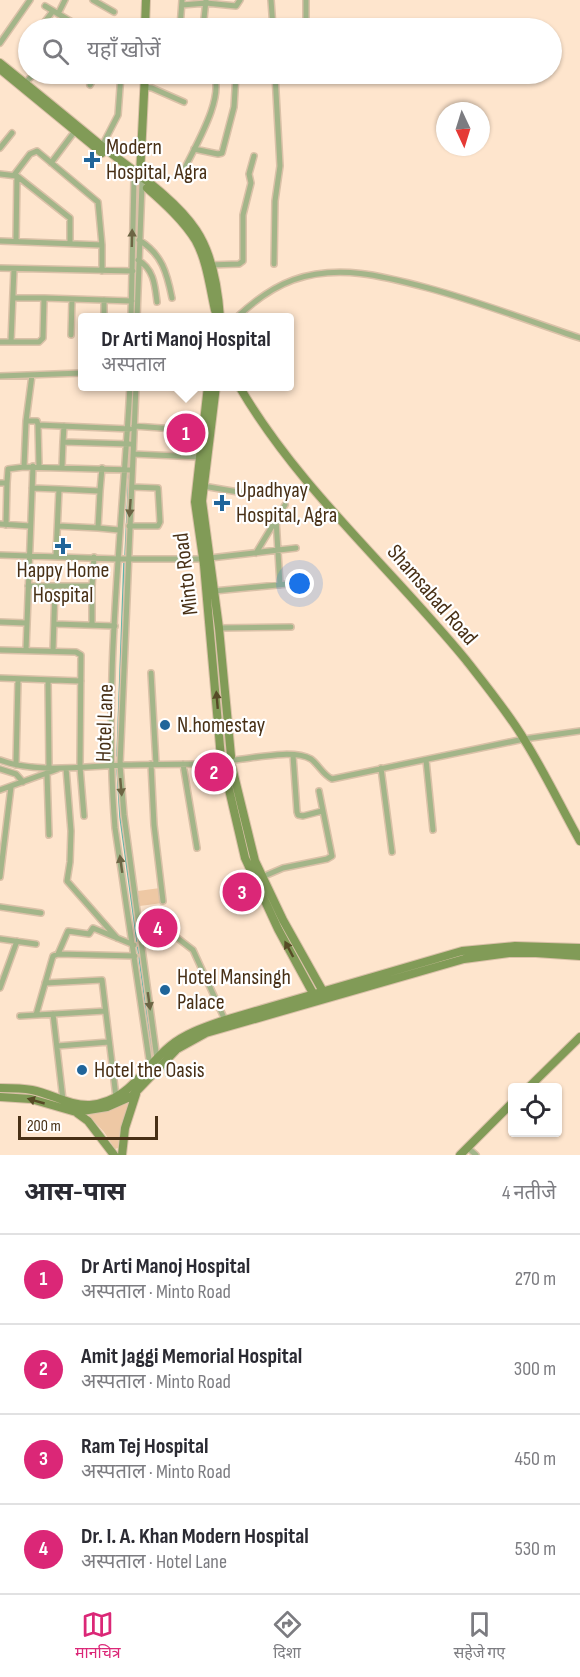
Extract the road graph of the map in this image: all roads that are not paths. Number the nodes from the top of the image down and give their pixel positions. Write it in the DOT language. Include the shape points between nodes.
graph roads {
  1 [pos="30,0"];
  2 [pos="65,0"];
  3 [pos="93,0"];
  4 [pos="146,0"];
  5 [pos="240,0"];
  6 [pos="271,0"];
  7 [pos="306,0"];
  8 [pos="206,2"];
  9 [pos="182,3"];
  10 [pos="45,6"];
  11 [pos="114,12"];
  12 [pos="56,13"];
  13 [pos="51,18"];
  14 [pos="65,18"];
  15 [pos="146,18"];
  16 [pos="181,18"];
  17 [pos="204,18"];
  18 [pos="274,18"];
  19 [pos="306,18"];
  20 [pos="0,43"];
  21 [pos="0,63"];
  22 [pos="0,69"];
  23 [pos="18,77"];
  24 [pos="18,84"];
  25 [pos="18,84"];
  26 [pos="27,84"];
  27 [pos="120,84"];
  28 [pos="144,84"];
  29 [pos="216,84"];
  30 [pos="235,84"];
  31 [pos="276,84"];
  32 [pos="144,87"];
  33 [pos="184,102"];
  34 [pos="75,131"];
  35 [pos="12,134"];
  36 [pos="102,146"];
  37 [pos="0,148"];
  38 [pos="194,149"];
  39 [pos="254,156"];
  40 [pos="51,163"];
  41 [pos="184,170"];
  42 [pos="0,174"];
  43 [pos="15,175"];
  44 [pos="137,175"];
  45 [pos="142,184"];
  46 [pos="140,240"];
  47 [pos="0,241"];
  48 [pos="16,241"];
  49 [pos="70,243"];
  50 [pos="102,245"];
  51 [pos="138,260"];
  52 [pos="274,264"];
  53 [pos="208,265"];
  54 [pos="0,268"];
  55 [pos="14,268"];
  56 [pos="102,271"];
  57 [pos="135,271"];
  58 [pos="13,298"];
  59 [pos="44,298"];
  60 [pos="72,298"];
  61 [pos="172,298"];
  62 [pos="104,300"];
  63 [pos="134,301"];
  64 [pos="157,302"];
  65 [pos="104,313"];
  66 [pos="132,313"];
  67 [pos="136,313"];
  68 [pos="214,313"];
  69 [pos="241,313"];
  70 [pos="71,335"];
  71 [pos="580,338"];
  72 [pos="0,342"];
  73 [pos="11,342"];
  74 [pos="78,373"];
  75 [pos="32,375"];
  76 [pos="0,376"];
  77 [pos="130,391"];
  78 [pos="136,391"];
  79 [pos="208,391"];
  80 [pos="215,391"];
  81 [pos="242,391"];
  82 [pos="26,421"];
  83 [pos="38,424"];
  84 [pos="64,426"];
  85 [pos="132,428"];
  86 [pos="175,429"];
  87 [pos="63,442"];
  88 [pos="126,444"];
  89 [pos="134,444"];
  90 [pos="133,454"];
  91 [pos="200,457"];
  92 [pos="36,466"];
  93 [pos="24,467"];
  94 [pos="62,467"];
  95 [pos="102,468"];
  96 [pos="124,469"];
  97 [pos="132,470"];
  98 [pos="3,483"];
  99 [pos="203,486"];
  100 [pos="132,487"];
  101 [pos="32,488"];
  102 [pos="59,489"];
  103 [pos="100,491"];
  104 [pos="250,494"];
  105 [pos="285,505"];
  106 [pos="276,519"];
  107 [pos="3,524"];
  108 [pos="30,526"];
  109 [pos="58,526"];
  110 [pos="129,526"];
  111 [pos="98,528"];
  112 [pos="119,530"];
  113 [pos="296,548"];
  114 [pos="278,550"];
  115 [pos="256,554"];
  116 [pos="0,555"];
  117 [pos="28,555"];
  118 [pos="56,556"];
  119 [pos="94,557"];
  120 [pos="118,559"];
  121 [pos="128,559"];
  122 [pos="207,559"];
  123 [pos="0,563"];
  124 [pos="298,583"];
  125 [pos="280,585"];
  126 [pos="28,586"];
  127 [pos="92,586"];
  128 [pos="56,587"];
  129 [pos="214,591"];
  130 [pos="0,622"];
  131 [pos="27,623"];
  132 [pos="55,624"];
  133 [pos="92,626"];
  134 [pos="115,626"];
  135 [pos="291,627"];
  136 [pos="219,628"];
  137 [pos="0,650"];
  138 [pos="26,650"];
  139 [pos="53,651"];
  140 [pos="151,673"];
  141 [pos="0,678"];
  142 [pos="18,679"];
  143 [pos="48,680"];
  144 [pos="81,681"];
  145 [pos="580,731"];
  146 [pos="524,739"];
  147 [pos="293,755"];
  148 [pos="0,760"];
  149 [pos="426,760"];
  150 [pos="227,762"];
  151 [pos="154,764"];
  152 [pos="183,764"];
  153 [pos="16,765"];
  154 [pos="112,765"];
  155 [pos="120,765"];
  156 [pos="80,767"];
  157 [pos="63,768"];
  158 [pos="381,768"];
  159 [pos="0,770"];
  160 [pos="48,770"];
  161 [pos="23,782"];
  162 [pos="10,787"];
  163 [pos="0,790"];
  164 [pos="319,791"];
  165 [pos="322,811"];
  166 [pos="84,816"];
  167 [pos="433,830"];
  168 [pos="50,835"];
  169 [pos="2,841"];
  170 [pos="580,841"];
  171 [pos="197,848"];
  172 [pos="392,852"];
  173 [pos="0,877"];
  174 [pos="262,877"];
  175 [pos="134,891"];
  176 [pos="125,892"];
  177 [pos="164,901"];
  178 [pos="0,907"];
  179 [pos="42,914"];
  180 [pos="284,921"];
  181 [pos="276,925"];
  182 [pos="161,935"];
  183 [pos="117,938"];
  184 [pos="0,939"];
  185 [pos="17,941"];
  186 [pos="36,944"];
  187 [pos="134,945"];
  188 [pos="580,948"];
  189 [pos="58,954"];
  190 [pos="135,956"];
  191 [pos="580,956"];
  192 [pos="145,970"];
  193 [pos="137,971"];
  194 [pos="45,983"];
  195 [pos="0,988"];
  196 [pos="324,994"];
  197 [pos="315,997"];
  198 [pos="105,1011"];
  199 [pos="53,1014"];
  200 [pos="36,1015"];
  201 [pos="20,1016"];
  202 [pos="225,1020"];
  203 [pos="580,1037"];
  204 [pos="109,1042"];
  205 [pos="57,1046"];
  206 [pos="157,1059"];
  207 [pos="151,1067"];
  208 [pos="533,1083"];
  209 [pos="0,1088"];
  210 [pos="138,1090"];
  211 [pos="0,1097"];
  212 [pos="116,1097"];
  213 [pos="63,1100"];
  214 [pos="508,1108"];
  215 [pos="76,1112"];
  216 [pos="468,1148"];
  217 [pos="114,1155"];
  218 [pos="122,1155"];
  219 [pos="460,1155"];
  220 [pos="476,1155"];
  1 -- 20 [label="street"];
  2 -- 12 [label="street"];
  3 -- 11 [label="street"];
  4 -- 15 [label="main road"];
  5 -- 8 [label="street" via="236,6"];
  6 -- 18 [label="street"];
  7 -- 19 [label="street"];
  8 -- 9 [label="street"];
  8 -- 17 [label="street"];
  9 -- 16 [label="street"];
  10 -- 12 [label="street"];
  12 -- 13 [label="street"];
  12 -- 14 [label="street"];
  21 -- 23 [label="main road"];
  22 -- 25 [label="main road"];
  24 -- 34 [label="main road"];
  26 -- 36 [label="main road"];
  27 -- 36 [label="street" via="118,115"];
  28 -- 32 [label="main road"];
  29 -- 38 [label="street" via="213,109"];
  30 -- 38 [label="street" via="234,107 222,153"];
  31 -- 52 [label="street" via="280,166"];
  32 -- 33 [label="street"];
  32 -- 44 [label="main road"];
  34 -- 40 [label="street"];
  34 -- 44 [label="main road"];
  35 -- 37 [label="street"];
  36 -- 44 [label="main road"];
  38 -- 41 [label="street"];
  39 -- 53 [label="street" via="243,215 243,261"];
  40 -- 43 [label="street" via="32,152"];
  40 -- 50 [label="street" via="98,202"];
  42 -- 43 [label="street"];
  43 -- 48 [label="street"];
  43 -- 49 [label="street" via="70,218"];
  44 -- 45 [label="main road"];
  44 -- 53 [label="main road" via="187,219 202,240"];
  57 -- 44 [label="street, one-way"];
  45 -- 46 [label="street"];
  45 -- 53 [label="main road" via="187,228"];
  46 -- 51 [label="street"];
  46 -- 61 [label="street" via="163,264"];
  47 -- 48 [label="street"];
  48 -- 49 [label="street"];
  49 -- 50 [label="street"];
  50 -- 56 [label="street"];
  51 -- 57 [label="street"];
  51 -- 64 [label="street" via="151,273"];
  53 -- 68 [label="main road"];
  54 -- 55 [label="street"];
  55 -- 56 [label="street"];
  55 -- 58 [label="street"];
  56 -- 57 [label="street"];
  57 -- 63 [label="street"];
  58 -- 59 [label="street"];
  58 -- 73 [label="street"];
  59 -- 60 [label="street"];
  59 -- 73 [label="street" via="42,340"];
  60 -- 62 [label="street"];
  60 -- 70 [label="street"];
  62 -- 63 [label="street"];
  62 -- 65 [label="street"];
  63 -- 66 [label="street"];
  63 -- 67 [label="street"];
  69 -- 71 [label="street" via="285,283 318,274 346,272 380,275 440,291"];
  72 -- 73 [label="street"];
  74 -- 75 [label="street"];
  75 -- 76 [label="street"];
  75 -- 82 [label="street"];
  77 -- 85 [label="street"];
  78 -- 85 [label="street, Hotel Lane"];
  79 -- 91 [label="main road, Minto Road"];
  80 -- 99 [label="main road, Minto Road"];
  81 -- 146 [label="main road, Shamsabad Road" via="297,469 465,660"];
  82 -- 83 [label="street"];
  82 -- 93 [label="street"];
  83 -- 84 [label="street"];
  83 -- 92 [label="street"];
  84 -- 85 [label="street"];
  84 -- 87 [label="street"];
  85 -- 86 [label="street"];
  85 -- 88 [label="street, Hotel Lane"];
  85 -- 89 [label="street, Hotel Lane"];
  87 -- 88 [label="street"];
  87 -- 94 [label="street"];
  88 -- 89 [label="street"];
  88 -- 96 [label="street, Hotel Lane"];
  89 -- 90 [label="street, Hotel Lane"];
  90 -- 91 [label="street"];
  90 -- 97 [label="street, Hotel Lane"];
  91 -- 122 [label="main road, Minto Road" via="195,502"];
  92 -- 93 [label="street"];
  92 -- 94 [label="street"];
  92 -- 101 [label="street"];
  93 -- 98 [label="street" via="8,469"];
  94 -- 95 [label="street"];
  95 -- 96 [label="street"];
  95 -- 103 [label="street"];
  96 -- 97 [label="street"];
  96 -- 112 [label="street, Hotel Lane"];
  97 -- 100 [label="street, Hotel Lane"];
  98 -- 107 [label="street"];
  99 -- 104 [label="street"];
  99 -- 122 [label="main road, Minto Road"];
  100 -- 110 [label="street, Hotel Lane, one-way"];
  100 -- 110 [label="street" via="158,488 160,522 154,527"];
  101 -- 102 [label="street"];
  101 -- 108 [label="street"];
  102 -- 103 [label="street"];
  102 -- 109 [label="street"];
  103 -- 111 [label="street"];
  105 -- 106 [label="street"];
  106 -- 114 [label="street"];
  106 -- 115 [label="street"];
  107 -- 108 [label="street"];
  108 -- 117 [label="street"];
  109 -- 111 [label="street"];
  109 -- 118 [label="street"];
  110 -- 121 [label="street, Hotel Lane"];
  111 -- 112 [label="street"];
  112 -- 120 [label="street, Hotel Lane"];
  113 -- 114 [label="street"];
  114 -- 115 [label="street"];
  114 -- 125 [label="street"];
  115 -- 122 [label="street"];
  116 -- 117 [label="street"];
  116 -- 123 [label="street"];
  117 -- 118 [label="street"];
  117 -- 126 [label="street"];
  118 -- 119 [label="street"];
  119 -- 120 [label="street"];
  119 -- 127 [label="street"];
  120 -- 121 [label="street"];
  120 -- 134 [label="street, Hotel Lane"];
  121 -- 122 [label="street"];
  121 -- 155 [label="street, Hotel Lane"];
  122 -- 129 [label="main road, Minto Road"];
  150 -- 122 [label="main road, Minto Road, one-way"];
  124 -- 125 [label="street"];
  125 -- 129 [label="street"];
  126 -- 128 [label="street"];
  126 -- 131 [label="street"];
  127 -- 128 [label="street"];
  127 -- 133 [label="street"];
  128 -- 132 [label="street"];
  129 -- 136 [label="main road, Minto Road"];
  130 -- 131 [label="street"];
  131 -- 138 [label="street"];
  132 -- 133 [label="street"];
  132 -- 139 [label="street"];
  133 -- 134 [label="street"];
  134 -- 154 [label="street, Hotel Lane"];
  135 -- 136 [label="street"];
  136 -- 150 [label="main road, Minto Road"];
  137 -- 138 [label="street"];
  138 -- 139 [label="street"];
  139 -- 144 [label="street" via="79,653"];
  140 -- 151 [label="street"];
  141 -- 142 [label="street"];
  142 -- 143 [label="street"];
  142 -- 153 [label="street"];
  143 -- 144 [label="street"];
  143 -- 160 [label="street"];
  144 -- 156 [label="street"];
  145 -- 146 [label="street"];
  146 -- 149 [label="street"];
  146 -- 170 [label="main road, Shamsabad Road"];
  147 -- 150 [label="street"];
  147 -- 158 [label="street" via="313,761 332,778"];
  147 -- 165 [label="street" via="298,815"];
  148 -- 153 [label="street"];
  149 -- 158 [label="street"];
  149 -- 167 [label="street"];
  150 -- 152 [label="street"];
  150 -- 174 [label="main road, Minto Road"];
  150 -- 181 [label="main road, Minto Road" via="245,858"];
  151 -- 152 [label="street"];
  151 -- 155 [label="street"];
  151 -- 177 [label="street" via="154,825"];
  152 -- 171 [label="street"];
  153 -- 160 [label="street"];
  154 -- 155 [label="street"];
  154 -- 156 [label="street"];
  176 -- 154 [label="street, Hotel Lane, one-way" via="115,828"];
  155 -- 175 [label="street, Hotel Lane, one-way"];
  156 -- 157 [label="street"];
  156 -- 166 [label="street"];
  157 -- 160 [label="street"];
  157 -- 183 [label="street" via="70,831 67,881"];
  158 -- 172 [label="street"];
  159 -- 161 [label="street" via="16,774"];
  160 -- 161 [label="street"];
  160 -- 168 [label="street"];
  161 -- 162 [label="street"];
  162 -- 163 [label="street"];
  162 -- 169 [label="street"];
  164 -- 165 [label="street"];
  165 -- 174 [label="street" via="332,850 330,858 283,868"];
  169 -- 173 [label="street"];
  174 -- 180 [label="main road, Minto Road"];
  175 -- 176 [label="street"];
  175 -- 192 [label="street, Hotel Lane"];
  176 -- 187 [label="street, Hotel Lane"];
  178 -- 179 [label="street"];
  180 -- 181 [label="main road"];
  180 -- 196 [label="main road, Minto Road"];
  197 -- 181 [label="main road, Minto Road, one-way"];
  182 -- 202 [label="street" via="167,930 194,950"];
  183 -- 187 [label="street"];
  183 -- 189 [label="street" via="93,928 89,934 69,930"];
  184 -- 185 [label="street"];
  185 -- 186 [label="street"];
  185 -- 195 [label="street"];
  187 -- 190 [label="street, Hotel Lane"];
  188 -- 196 [label="main road" via="515,946 462,951"];
  189 -- 190 [label="street"];
  189 -- 194 [label="street" via="53,956"];
  190 -- 193 [label="street, Hotel Lane"];
  191 -- 196 [label="main road" via="509,953 464,959"];
  192 -- 193 [label="street"];
  192 -- 206 [label="street, Hotel Lane, one-way"];
  193 -- 207 [label="street, Hotel Lane"];
  194 -- 198 [label="street" via="102,980"];
  194 -- 200 [label="street"];
  196 -- 197 [label="main road"];
  197 -- 202 [label="main road"];
  197 -- 210 [label="main road" via="206,1032 165,1060"];
  198 -- 199 [label="street"];
  198 -- 204 [label="street"];
  199 -- 200 [label="street"];
  199 -- 205 [label="street"];
  200 -- 201 [label="street"];
  202 -- 206 [label="main road" via="183,1037"];
  203 -- 208 [label="main road"];
  204 -- 205 [label="street"];
  204 -- 212 [label="street"];
  205 -- 213 [label="street"];
  206 -- 207 [label="main road"];
  207 -- 212 [label="main road"];
  209 -- 213 [label="main road" via="31,1090"];
  210 -- 215 [label="main road" via="118,1103"];
  210 -- 218 [label="main road" via="125,1128"];
  215 -- 211 [label="main road, one-way" via="31,1099"];
  212 -- 213 [label="main road" via="92,1105"];
  214 -- 216 [label="main road"];
  215 -- 217 [label="main road" via="88,1121"];
  216 -- 219 [label="main road"];
  216 -- 220 [label="street"];
}
